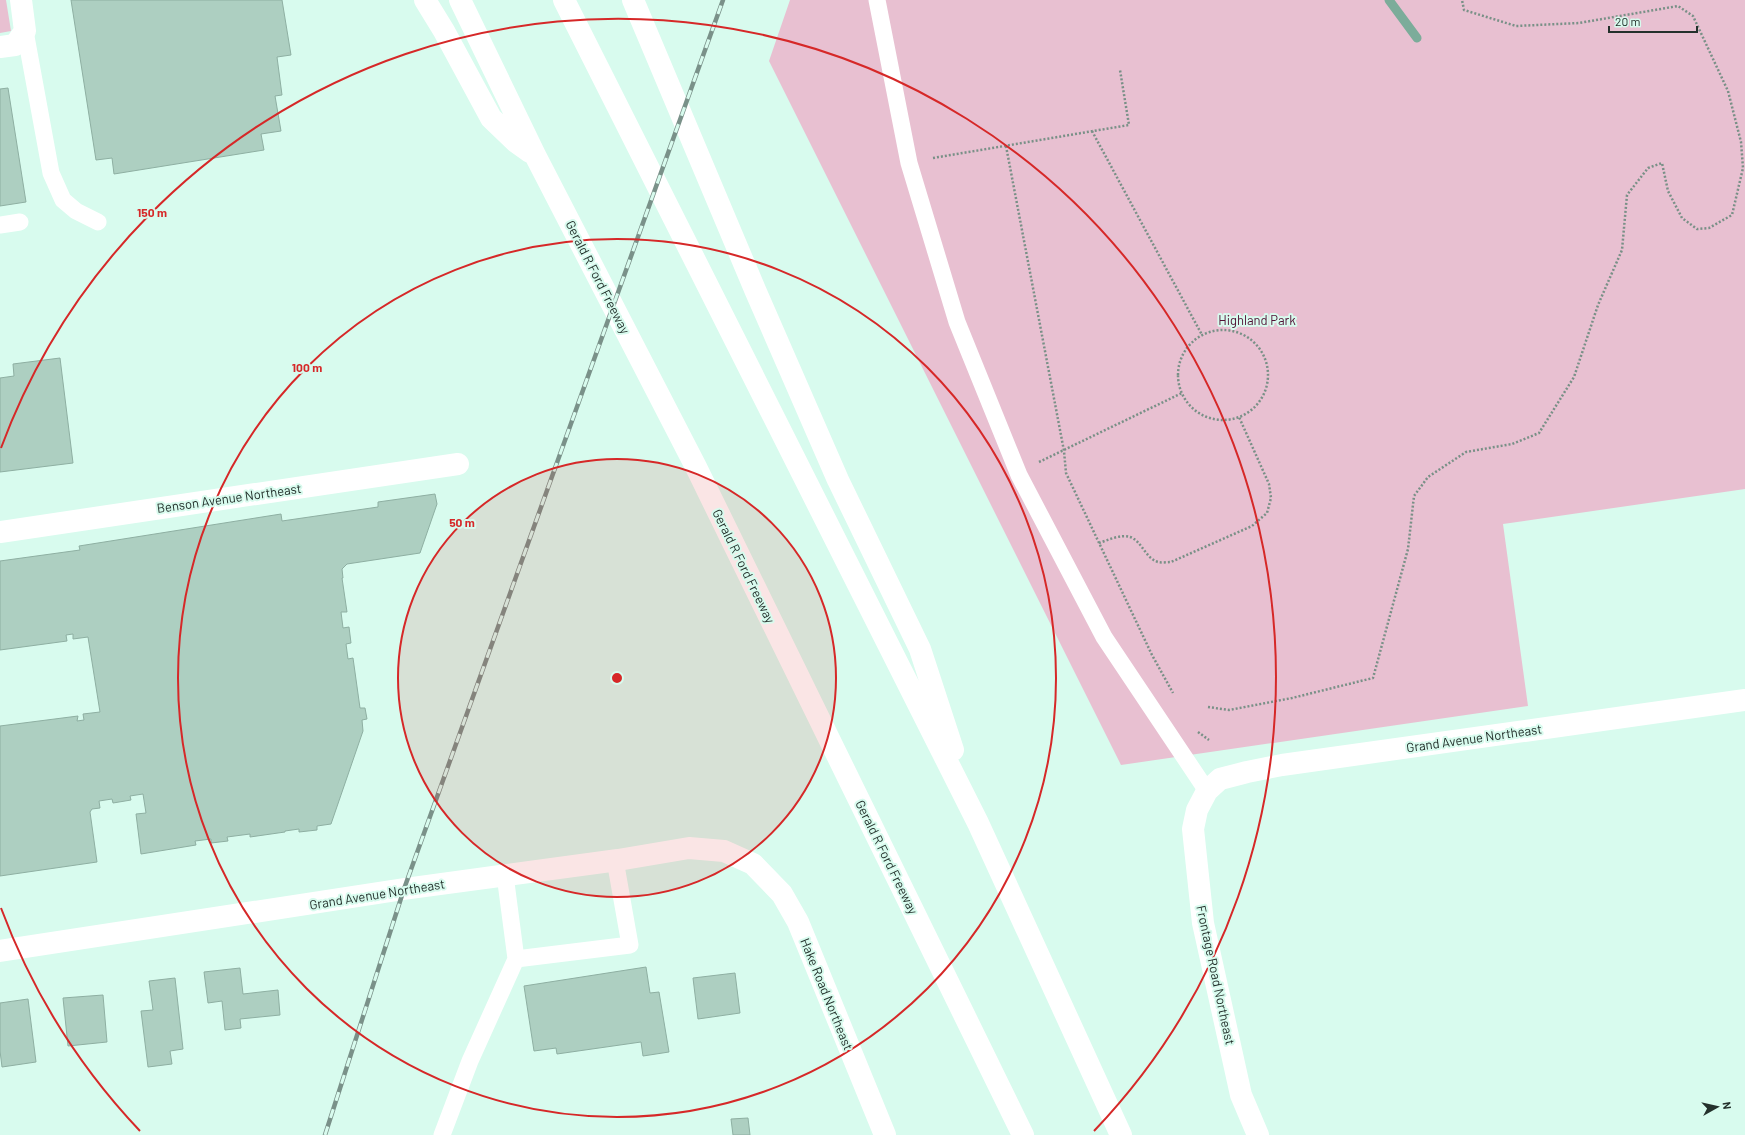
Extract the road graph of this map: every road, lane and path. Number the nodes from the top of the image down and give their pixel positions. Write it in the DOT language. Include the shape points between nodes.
graph roads {
  1 [pos="21,0"];
  2 [pos="425,0"];
  3 [pos="460,0"];
  4 [pos="564,0"];
  5 [pos="633,0"];
  6 [pos="877,0"];
  7 [pos="1462,0"];
  8 [pos="25,31"];
  9 [pos="0,47"];
  10 [pos="1120,70"];
  11 [pos="1092,131"];
  12 [pos="1006,146"];
  13 [pos="535,155"];
  14 [pos="909,163"];
  15 [pos="20,222"];
  16 [pos="98,222"];
  17 [pos="0,225"];
  18 [pos="1202,335"];
  19 [pos="1182,393"];
  20 [pos="1239,417"];
  21 [pos="1064,451"];
  22 [pos="458,464"];
  23 [pos="1018,472"];
  24 [pos="0,532"];
  25 [pos="1099,543"];
  26 [pos="1173,694"];
  27 [pos="1745,700"];
  28 [pos="1208,707"];
  29 [pos="1193,726"];
  30 [pos="1209,740"];
  31 [pos="1207,791"];
  32 [pos="978,823"];
  33 [pos="615,860"];
  34 [pos="753,864"];
  35 [pos="505,875"];
  36 [pos="0,951"];
  37 [pos="516,959"];
  38 [pos="442,1135"];
  39 [pos="885,1135"];
  40 [pos="1023,1135"];
  41 [pos="1121,1135"];
  42 [pos="1258,1135"];
  1 -- 8 [label="main road"];
  2 -- 13 [label="main road" via="490,118 516,142"];
  3 -- 13 [label="main road, Gerald R Ford Freeway"];
  4 -- 32 [label="main road"];
  5 -- 32 [label="main road" via="838,480 920,649"];
  6 -- 14 [label="lane"];
  7 -- 28 [label="path" via="1464,10 1516,26 1579,23 1678,6 1693,16 1728,91 1741,142 1743,168 1732,215 1709,228 1697,229 1682,218 1668,191 1662,163 1648,168 1627,196 1622,250 1598,305 1574,377 1539,433 1512,444 1466,452 1428,477 1414,496 1408,549 1373,678 1229,710"];
  8 -- 9 [label="main road" via="15,45"];
  8 -- 16 [label="lane" via="51,173 63,200 76,211"];
  10 -- 11 [label="path" via="1128,125"];
  11 -- 12 [label="path"];
  11 -- 18 [label="path"];
  12 -- 14 [label="path"];
  12 -- 21 [label="path"];
  13 -- 40 [label="main road, Gerald R Ford Freeway" via="696,467"];
  14 -- 23 [label="lane" via="957,322"];
  15 -- 17 [label="lane"];
  18 -- 19 [label="path" via="1190,344 1181,358 1178,372"];
  18 -- 20 [label="path" via="1230,330 1244,335 1263,355 1268,369 1262,397 1254,408"];
  19 -- 20 [label="path" via="1198,412 1212,419 1227,420"];
  19 -- 21 [label="path"];
  20 -- 25 [label="path" via="1269,484 1267,513 1252,526 1171,562 1158,562 1129,536 1115,537"];
  21 -- 23 [label="path"];
  21 -- 25 [label="path" via="1066,473"];
  22 -- 24 [label="main road, Benson Avenue Northeast"];
  23 -- 31 [label="lane" via="1104,637"];
  25 -- 26 [label="path" via="1152,656"];
  27 -- 31 [label="main road, Grand Avenue Northeast" via="1282,765 1220,779"];
  29 -- 30 [label="path"];
  31 -- 42 [label="main road, Frontage Road Northeast" via="1197,810 1193,829 1203,923 1241,1095"];
  32 -- 41 [label="main road"];
  33 -- 34 [label="main road, Grand Avenue Northeast" via="689,848 724,851"];
  33 -- 35 [label="main road, Grand Avenue Northeast"];
  33 -- 37 [label="lane" via="630,946"];
  34 -- 39 [label="main road, Hake Road Northeast" via="782,894 798,922"];
  35 -- 36 [label="main road, Grand Avenue Northeast"];
  35 -- 37 [label="lane"];
  37 -- 38 [label="lane" via="470,1061"];
}
